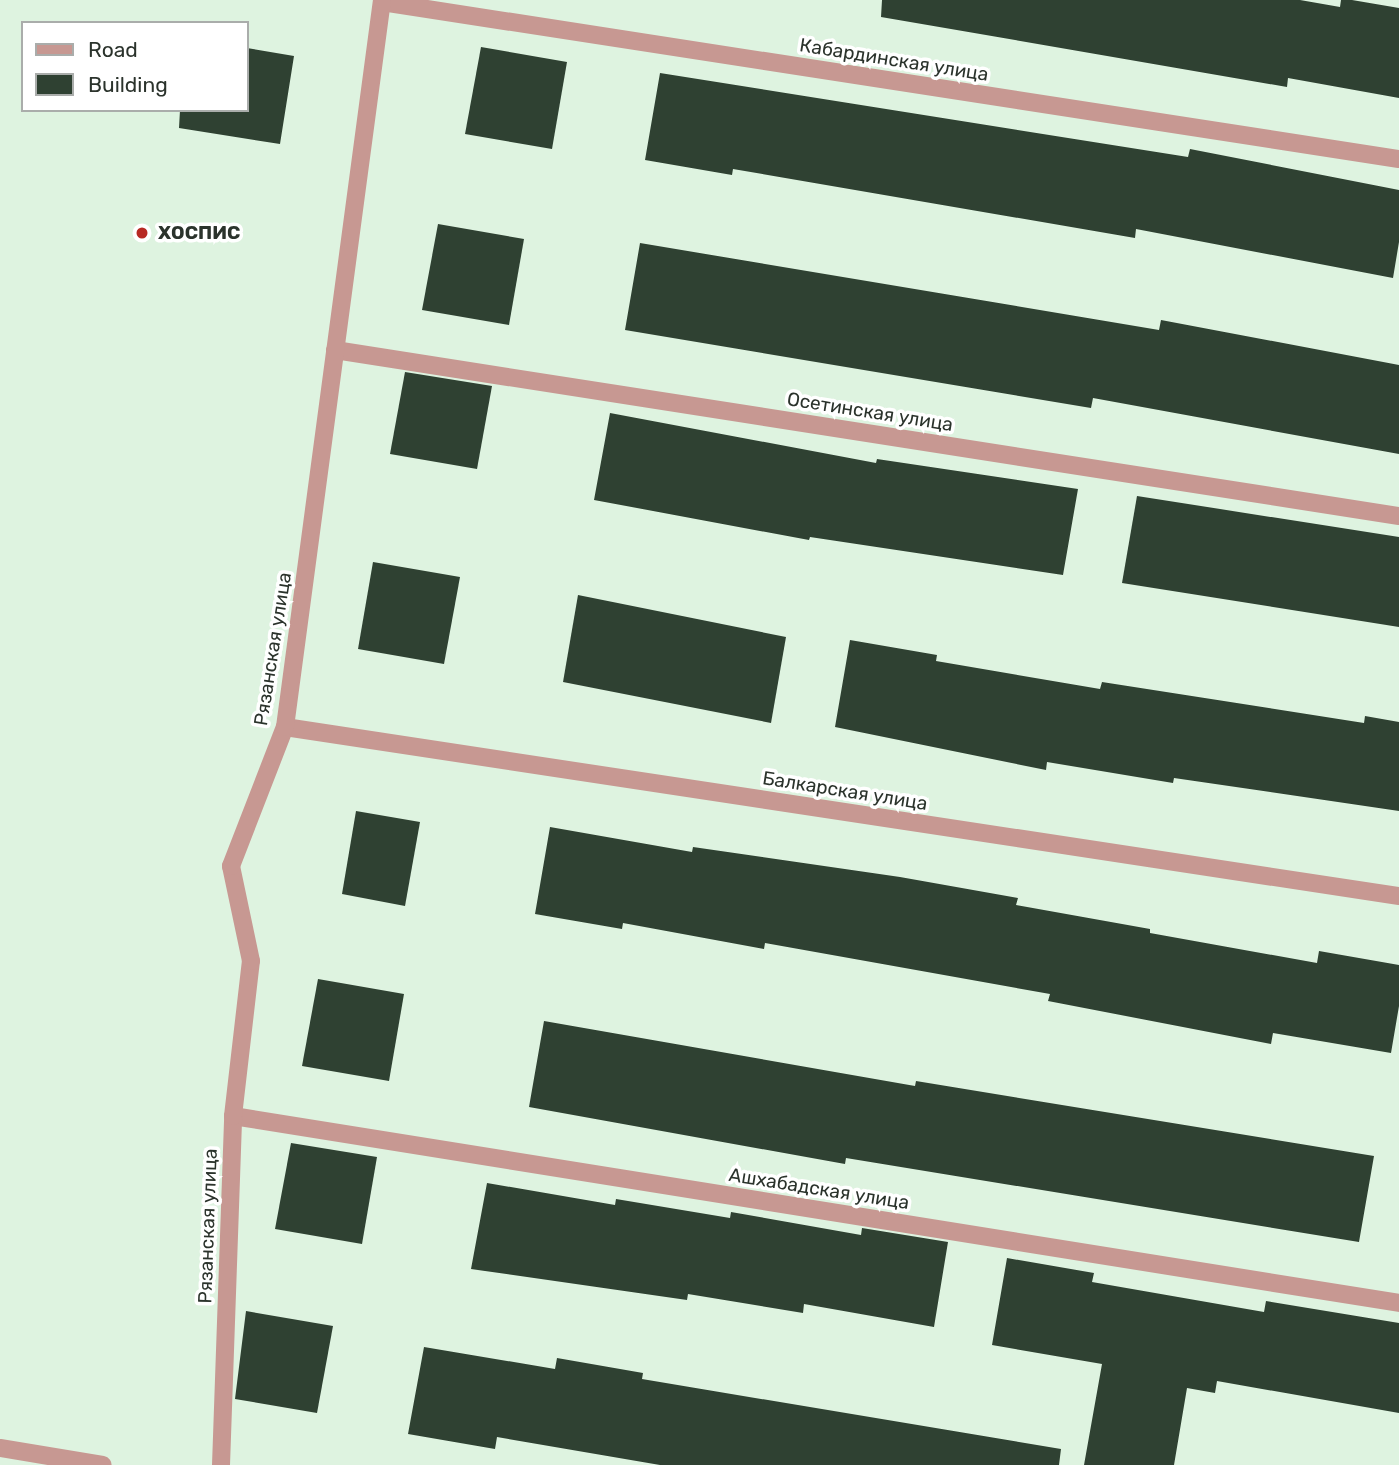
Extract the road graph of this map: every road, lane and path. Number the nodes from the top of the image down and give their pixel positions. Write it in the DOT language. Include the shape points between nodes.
graph roads {
  1 [pos="382,1"];
  2 [pos="1399,159"];
  3 [pos="335,350"];
  4 [pos="1399,516"];
  5 [pos="285,727"];
  6 [pos="1399,897"];
  7 [pos="233,1116"];
  8 [pos="1399,1303"];
  9 [pos="0,1448"];
  10 [pos="103,1465"];
  11 [pos="221,1465"];
  1 -- 2 [label="street, Кабардинская улица"];
  1 -- 3 [label="street, Рязанская улица"];
  3 -- 4 [label="street, Осетинская улица"];
  3 -- 5 [label="street, Рязанская улица"];
  5 -- 6 [label="street, Балкарская улица"];
  5 -- 7 [label="street, Рязанская улица" via="231,866 251,961"];
  7 -- 8 [label="street, Ашхабадская улица"];
  7 -- 11 [label="street, Рязанская улица"];
  9 -- 10 [label="street"];
}
